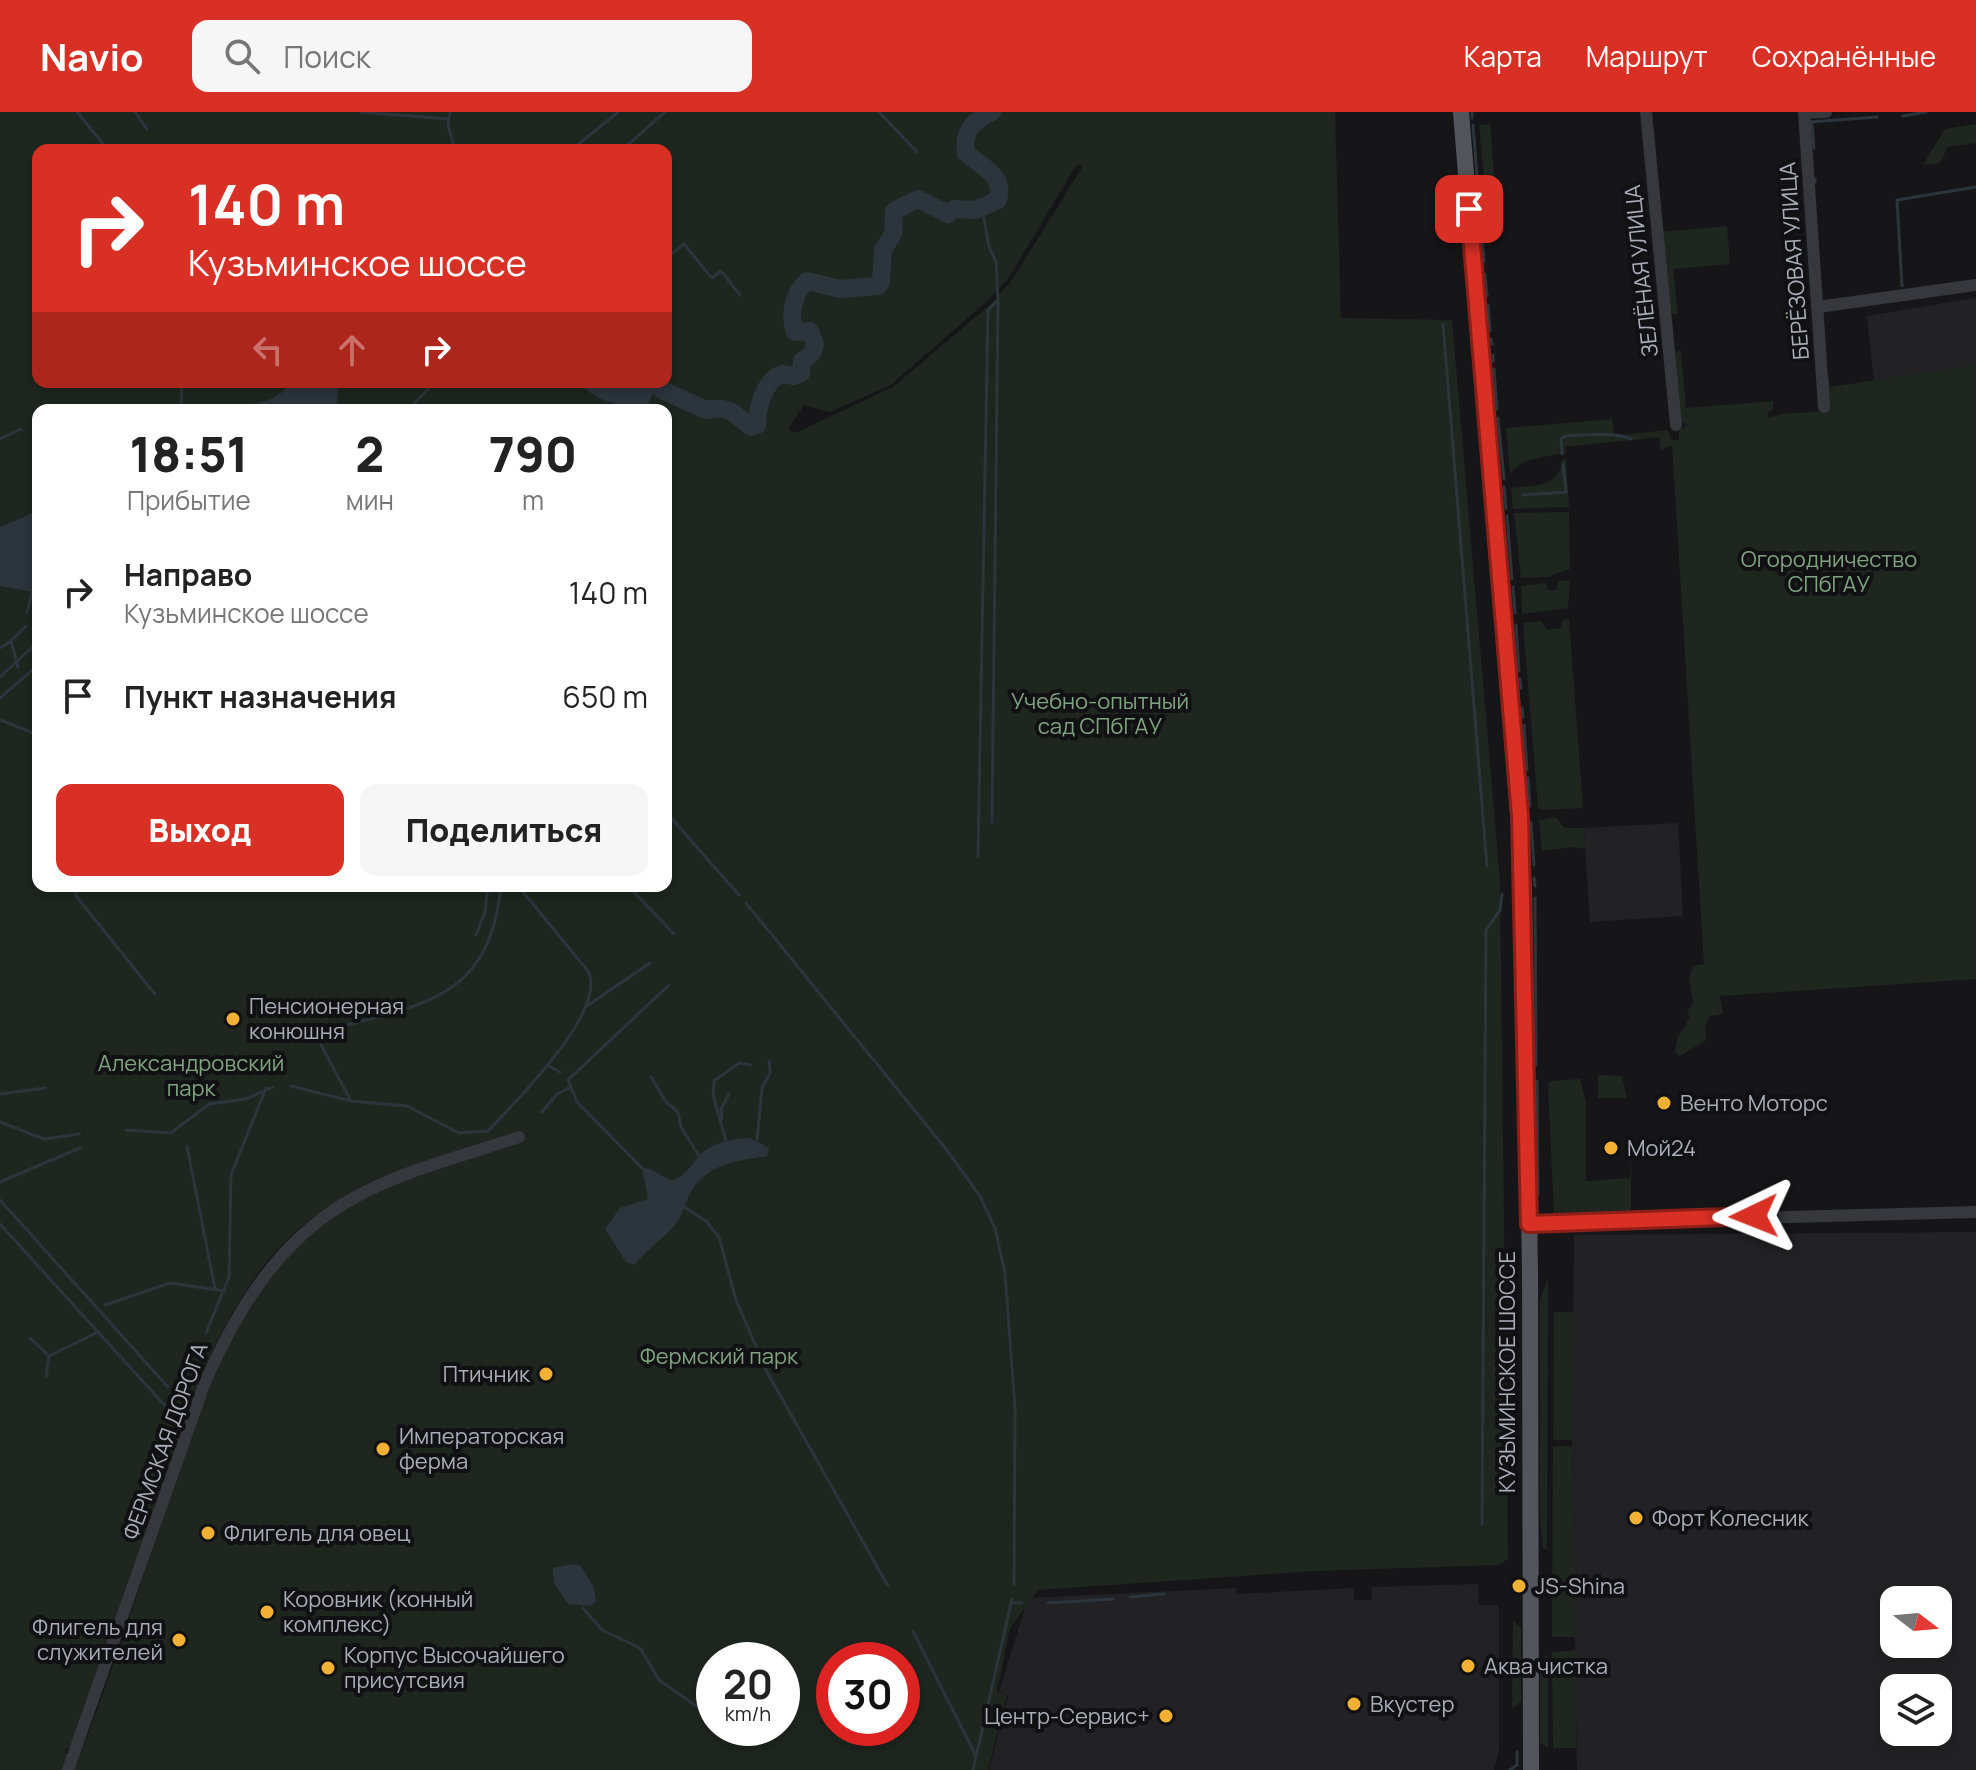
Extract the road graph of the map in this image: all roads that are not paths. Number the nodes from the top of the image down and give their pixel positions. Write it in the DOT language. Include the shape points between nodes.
graph roads {
  1 [pos="1461,112"];
  2 [pos="1646,112"];
  3 [pos="1804,112"];
  4 [pos="1826,112"];
  5 [pos="1976,285"];
  6 [pos="1818,307"];
  7 [pos="1824,407"];
  8 [pos="1676,425"];
  9 [pos="519,1137"];
  10 [pos="1976,1212"];
  11 [pos="1529,1224"];
  12 [pos="68,1770"];
  13 [pos="1531,1770"];
  1 -- 11 [label="main road, КУЗЬМИНСКОЕ ШОССЕ" via="1520,815"];
  2 -- 8 [label="street, ЗЕЛЁНАЯ УЛИЦА"];
  3 -- 4 [label="street"];
  3 -- 6 [label="street, БЕРЁЗОВАЯ УЛИЦА"];
  5 -- 6 [label="street"];
  6 -- 7 [label="street, БЕРЁЗОВАЯ УЛИЦА"];
  9 -- 12 [label="street, ФЕРМСКАЯ ДОРОГА" via="358,1196 296,1240 258,1282 204,1385"];
  10 -- 11 [label="street"];
  11 -- 13 [label="main road, КУЗЬМИНСКОЕ ШОССЕ"];
}
